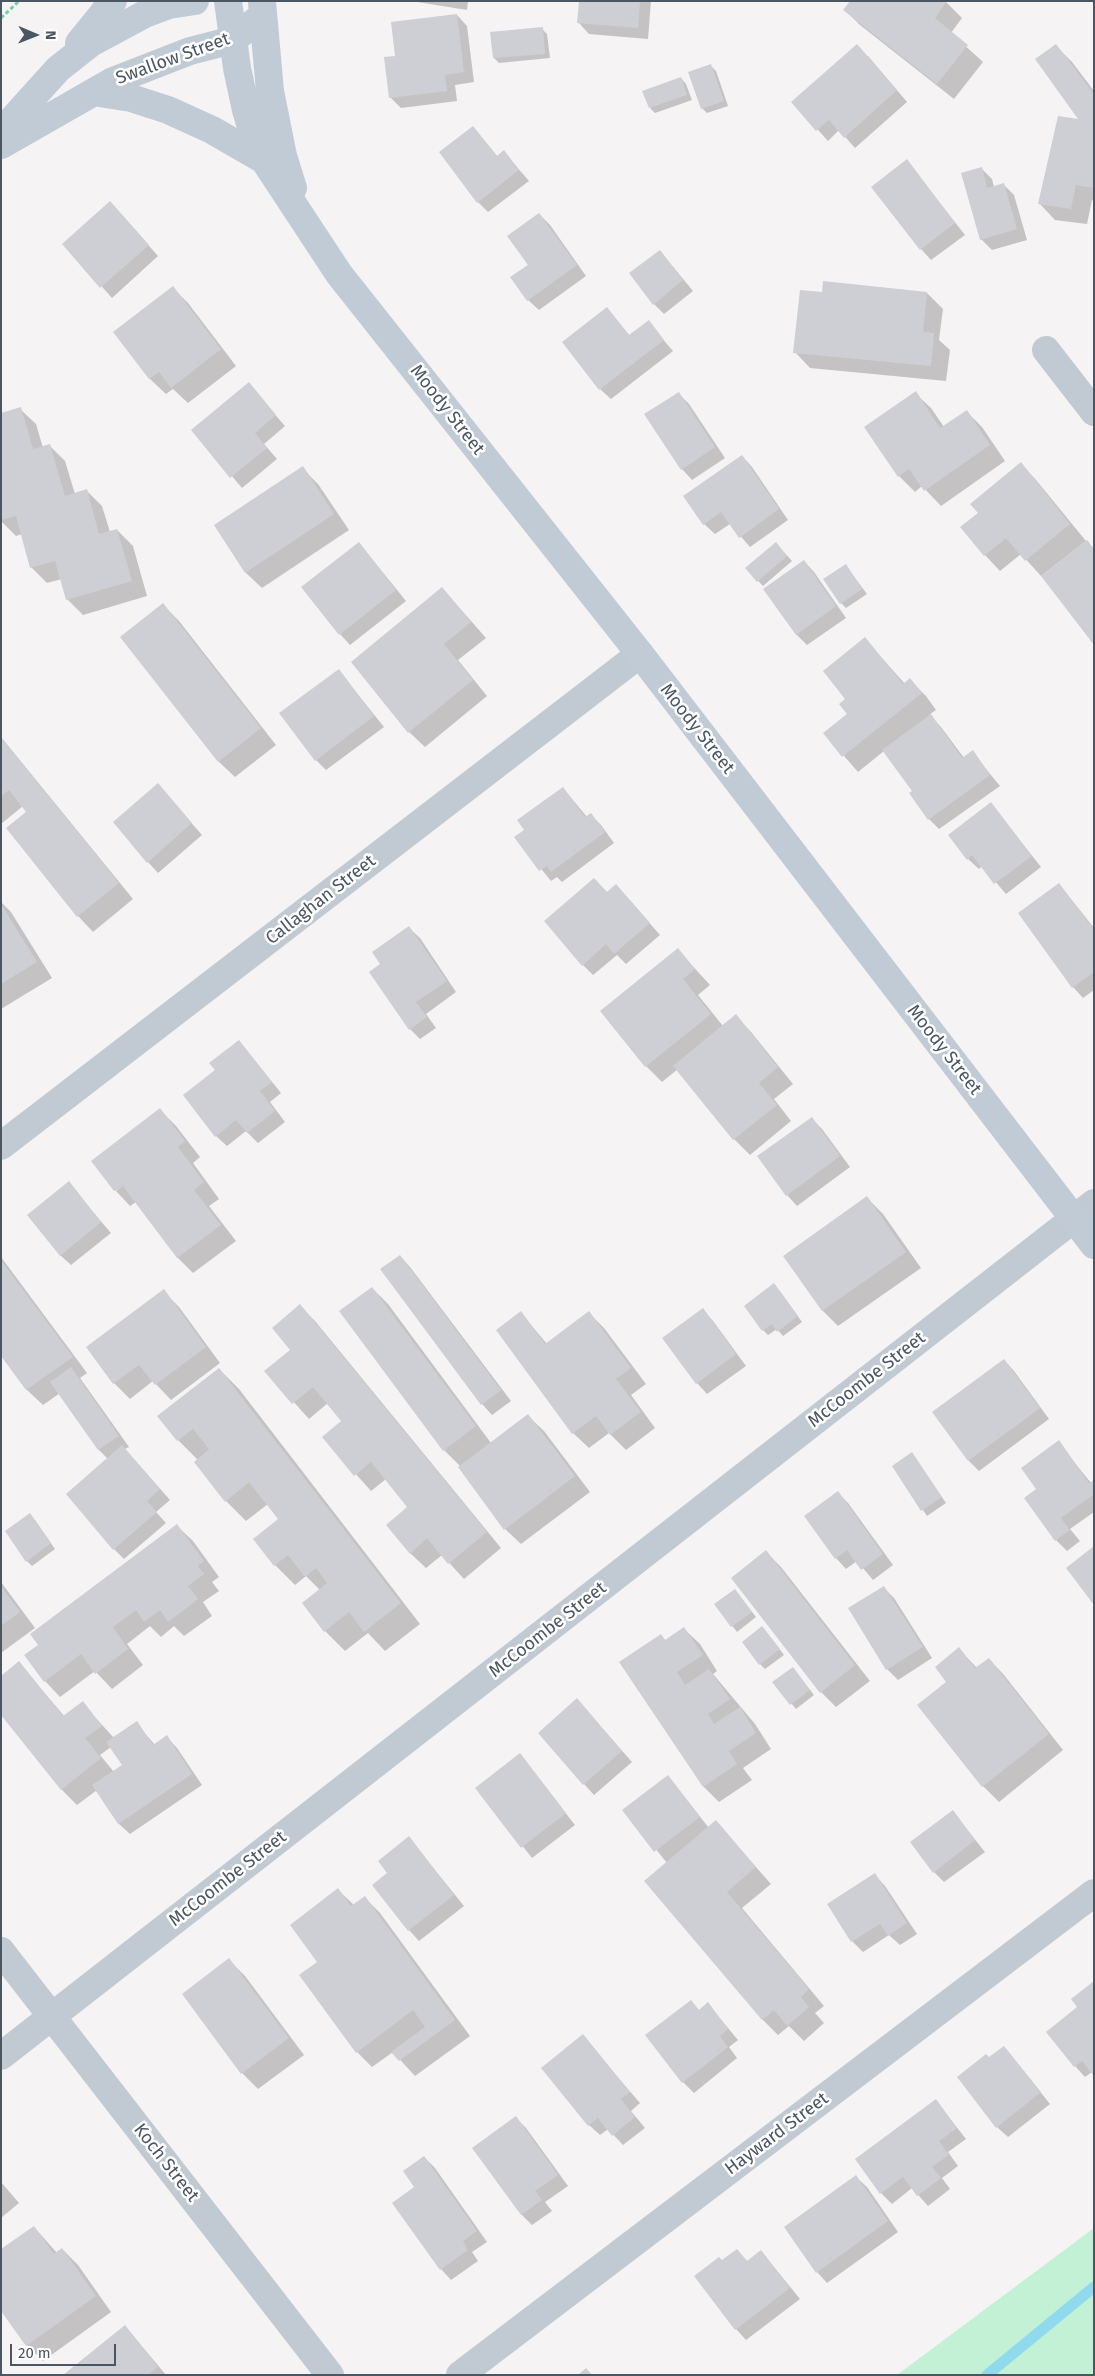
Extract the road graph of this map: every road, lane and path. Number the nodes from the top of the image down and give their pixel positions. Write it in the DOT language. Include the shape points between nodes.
graph roads {
  1 [pos="19,1"];
  2 [pos="113,1"];
  3 [pos="195,1"];
  4 [pos="228,1"];
  5 [pos="234,1"];
  6 [pos="262,8"];
  7 [pos="1,18"];
  8 [pos="233,40"];
  9 [pos="58,69"];
  10 [pos="94,92"];
  11 [pos="1,132"];
  12 [pos="1,145"];
  13 [pos="264,160"];
  14 [pos="301,213"];
  15 [pos="1046,350"];
  16 [pos="1094,412"];
  17 [pos="640,654"];
  18 [pos="1,1146"];
  19 [pos="1084,1211"];
  20 [pos="1094,1245"];
  21 [pos="1094,1893"];
  22 [pos="1,1951"];
  23 [pos="52,2016"];
  24 [pos="1,2056"];
  25 [pos="330,2375"];
  26 [pos="460,2375"];
  1 -- 7 [label="path"];
  2 -- 9 [label="main road"];
  3 -- 9 [label="main road" via="169,6 118,27"];
  4 -- 8 [label="main road, Moody Street"];
  5 -- 6 [label="main road"];
  6 -- 8 [label="main road, Swallow Street"];
  6 -- 14 [label="main road, Moody Street" via="276,126"];
  8 -- 10 [label="main road, Swallow Street" via="141,69"];
  8 -- 13 [label="main road, Moody Street" via="246,110"];
  9 -- 11 [label="main road"];
  10 -- 12 [label="main road, Swallow Street"];
  10 -- 13 [label="main road" via="131,98 168,110 212,130"];
  13 -- 14 [label="main road, Moody Street"];
  14 -- 17 [label="main road, Moody Street" via="339,274"];
  15 -- 16 [label="street"];
  17 -- 18 [label="street, Callaghan Street"];
  17 -- 19 [label="main road, Moody Street"];
  19 -- 20 [label="main road, Moody Street"];
  19 -- 23 [label="street, McCoombe Street"];
  21 -- 26 [label="street, Hayward Street"];
  22 -- 23 [label="street, Koch Street"];
  23 -- 24 [label="street, McCoombe Street"];
  23 -- 25 [label="street, Koch Street"];
}
